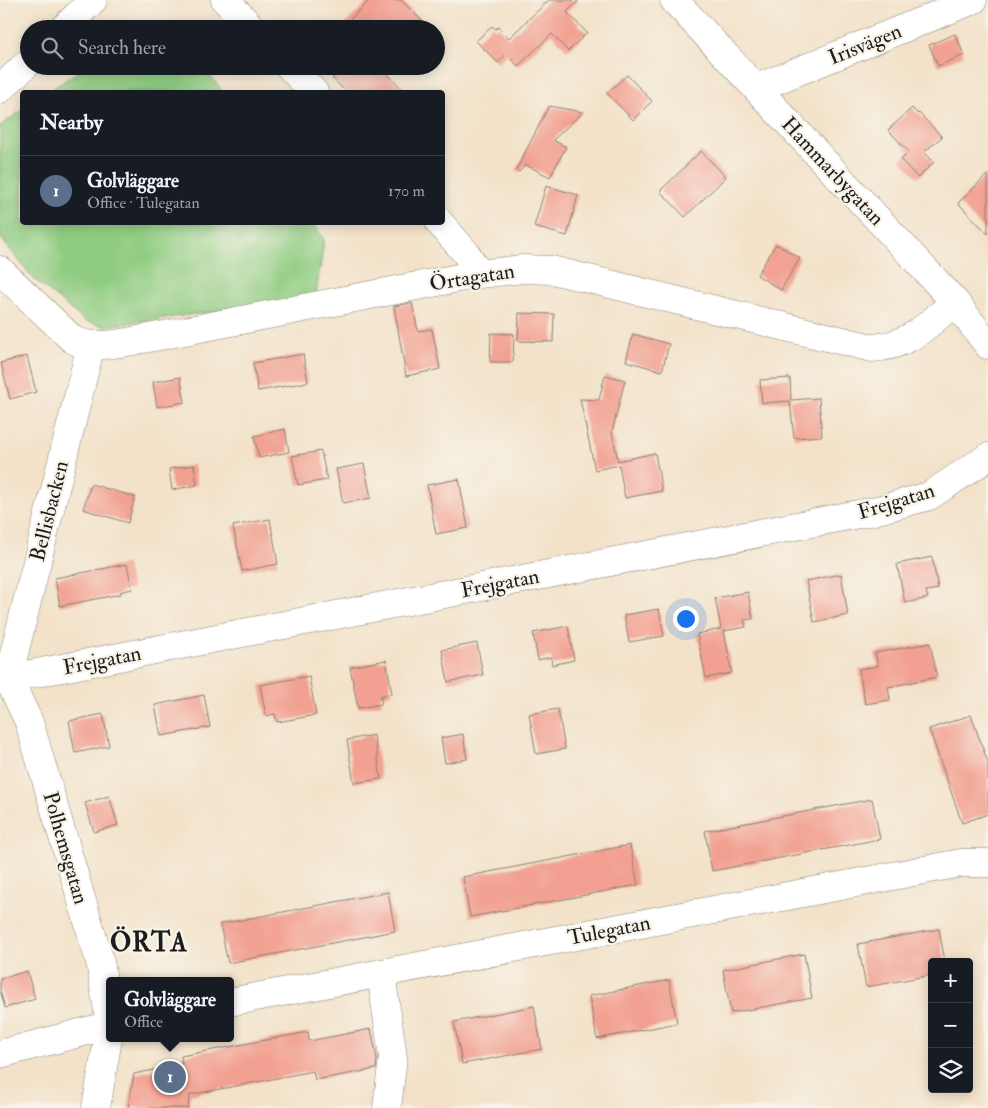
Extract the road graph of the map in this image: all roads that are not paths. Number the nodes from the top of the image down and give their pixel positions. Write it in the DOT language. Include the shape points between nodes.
graph roads {
  1 [pos="93,0"];
  2 [pos="225,0"];
  3 [pos="674,0"];
  4 [pos="973,0"];
  5 [pos="72,20"];
  6 [pos="244,20"];
  7 [pos="20,70"];
  8 [pos="298,75"];
  9 [pos="757,88"];
  10 [pos="0,89"];
  11 [pos="312,90"];
  12 [pos="442,225"];
  13 [pos="0,270"];
  14 [pos="478,274"];
  15 [pos="955,302"];
  16 [pos="91,345"];
  17 [pos="988,345"];
  18 [pos="988,457"];
  19 [pos="3,675"];
  20 [pos="988,863"];
  21 [pos="382,973"];
  22 [pos="106,1000"];
  23 [pos="234,1001"];
  24 [pos="106,1026"];
  25 [pos="107,1042"];
  26 [pos="0,1054"];
  27 [pos="96,1108"];
  28 [pos="387,1108"];
  1 -- 5 [label="street"];
  2 -- 6 [label="street"];
  3 -- 9 [label="street, Hammarbygatan"];
  4 -- 9 [label="street, Irisvägen"];
  7 -- 10 [label="street"];
  8 -- 11 [label="street"];
  9 -- 15 [label="street, Hammarbygatan"];
  12 -- 14 [label="street" via="466,253"];
  13 -- 16 [label="street, Örtagatan" via="72,339"];
  14 -- 15 [label="street, Örtagatan" via="523,269 552,270 872,348 903,342"];
  14 -- 16 [label="street, Örtagatan" via="149,338"];
  15 -- 17 [label="street, Hammarbygatan"];
  16 -- 19 [label="street, Bellisbacken"];
  18 -- 19 [label="street, Frejgatan" via="929,496 874,511"];
  19 -- 22 [label="street, Polhemsgatan" via="29,722 100,962"];
  20 -- 21 [label="street, Tulegatan" via="952,865"];
  21 -- 23 [label="street, Tulegatan"];
  21 -- 28 [label="street" via="393,1057"];
  24 -- 26 [label="street"];
  25 -- 27 [label="street, Polhemsgatan"];
}
